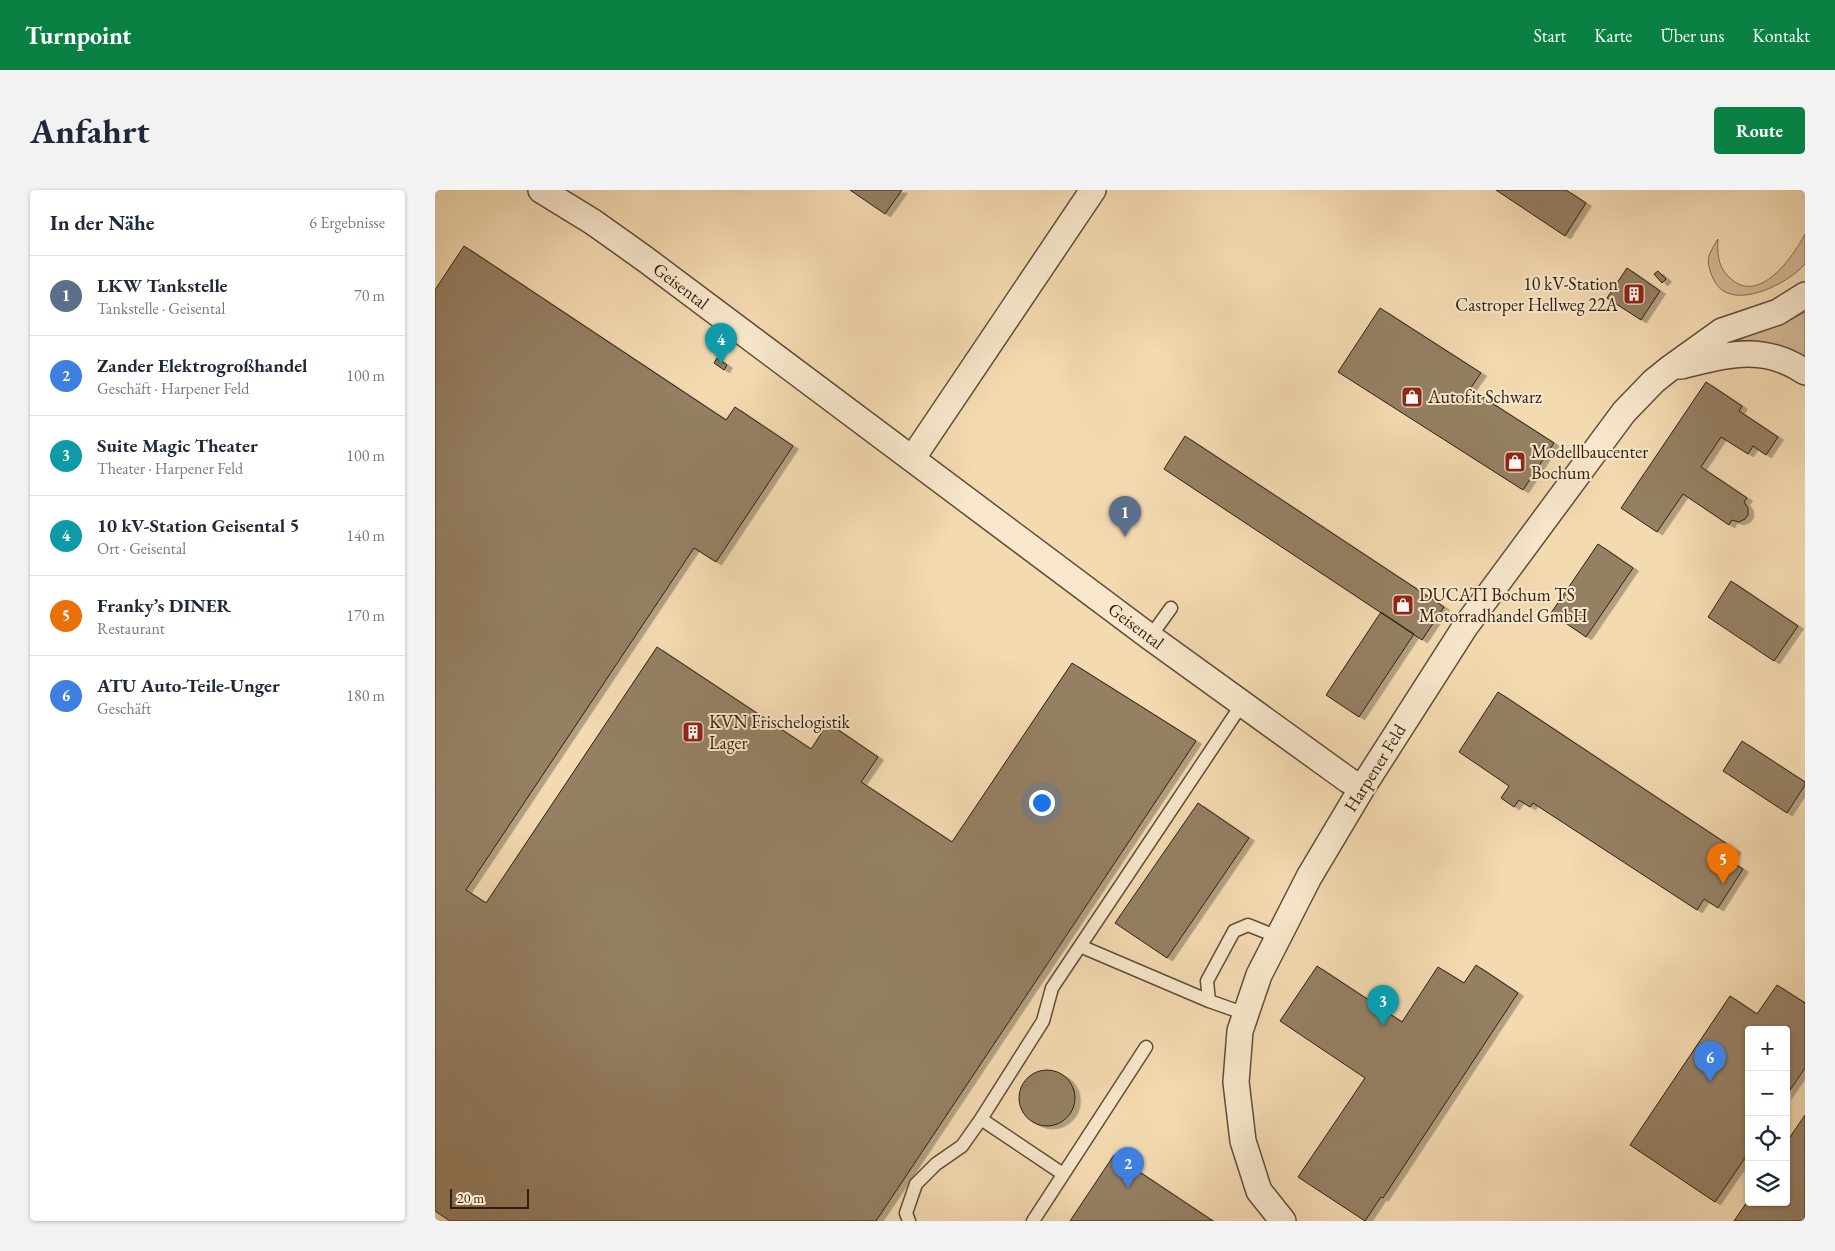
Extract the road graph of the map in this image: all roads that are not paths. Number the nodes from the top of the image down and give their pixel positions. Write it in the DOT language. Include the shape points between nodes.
graph roads {
  1 [pos="541,190"];
  2 [pos="1093,190"];
  3 [pos="1805,295"];
  4 [pos="1669,369"];
  5 [pos="1805,372"];
  6 [pos="912,459"];
  7 [pos="1171,608"];
  8 [pos="1150,637"];
  9 [pos="1242,704"];
  10 [pos="1362,788"];
  11 [pos="1278,937"];
  12 [pos="1080,946"];
  13 [pos="1209,1001"];
  14 [pos="1246,1014"];
  15 [pos="1145,1047"];
  16 [pos="981,1119"];
  17 [pos="1063,1174"];
  18 [pos="909,1221"];
  19 [pos="1033,1221"];
  20 [pos="1283,1221"];
  1 -- 6 [label="street, Geisental" via="645,259"];
  2 -- 6 [label="street"];
  3 -- 4 [label="street, Harpener Feld" via="1778,312 1723,331"];
  4 -- 5 [label="street" via="1739,353 1778,357"];
  4 -- 10 [label="street, Harpener Feld" via="1624,412 1471,619"];
  6 -- 8 [label="street, Geisental"];
  7 -- 8 [label="lane"];
  8 -- 9 [label="street, Geisental"];
  9 -- 10 [label="street, Geisental"];
  9 -- 12 [label="lane"];
  10 -- 11 [label="street, Harpener Feld"];
  11 -- 13 [label="lane" via="1248,925 1233,931 1207,981"];
  11 -- 14 [label="street, Harpener Feld" via="1259,974"];
  12 -- 13 [label="lane"];
  12 -- 16 [label="lane" via="1052,988 1043,1021"];
  13 -- 14 [label="lane"];
  14 -- 20 [label="street, Harpener Feld" via="1240,1031 1236,1082 1243,1141 1259,1191"];
  15 -- 17 [label="lane"];
  16 -- 17 [label="lane"];
  16 -- 18 [label="lane" via="962,1146 916,1184 907,1213"];
  17 -- 19 [label="lane"];
}
